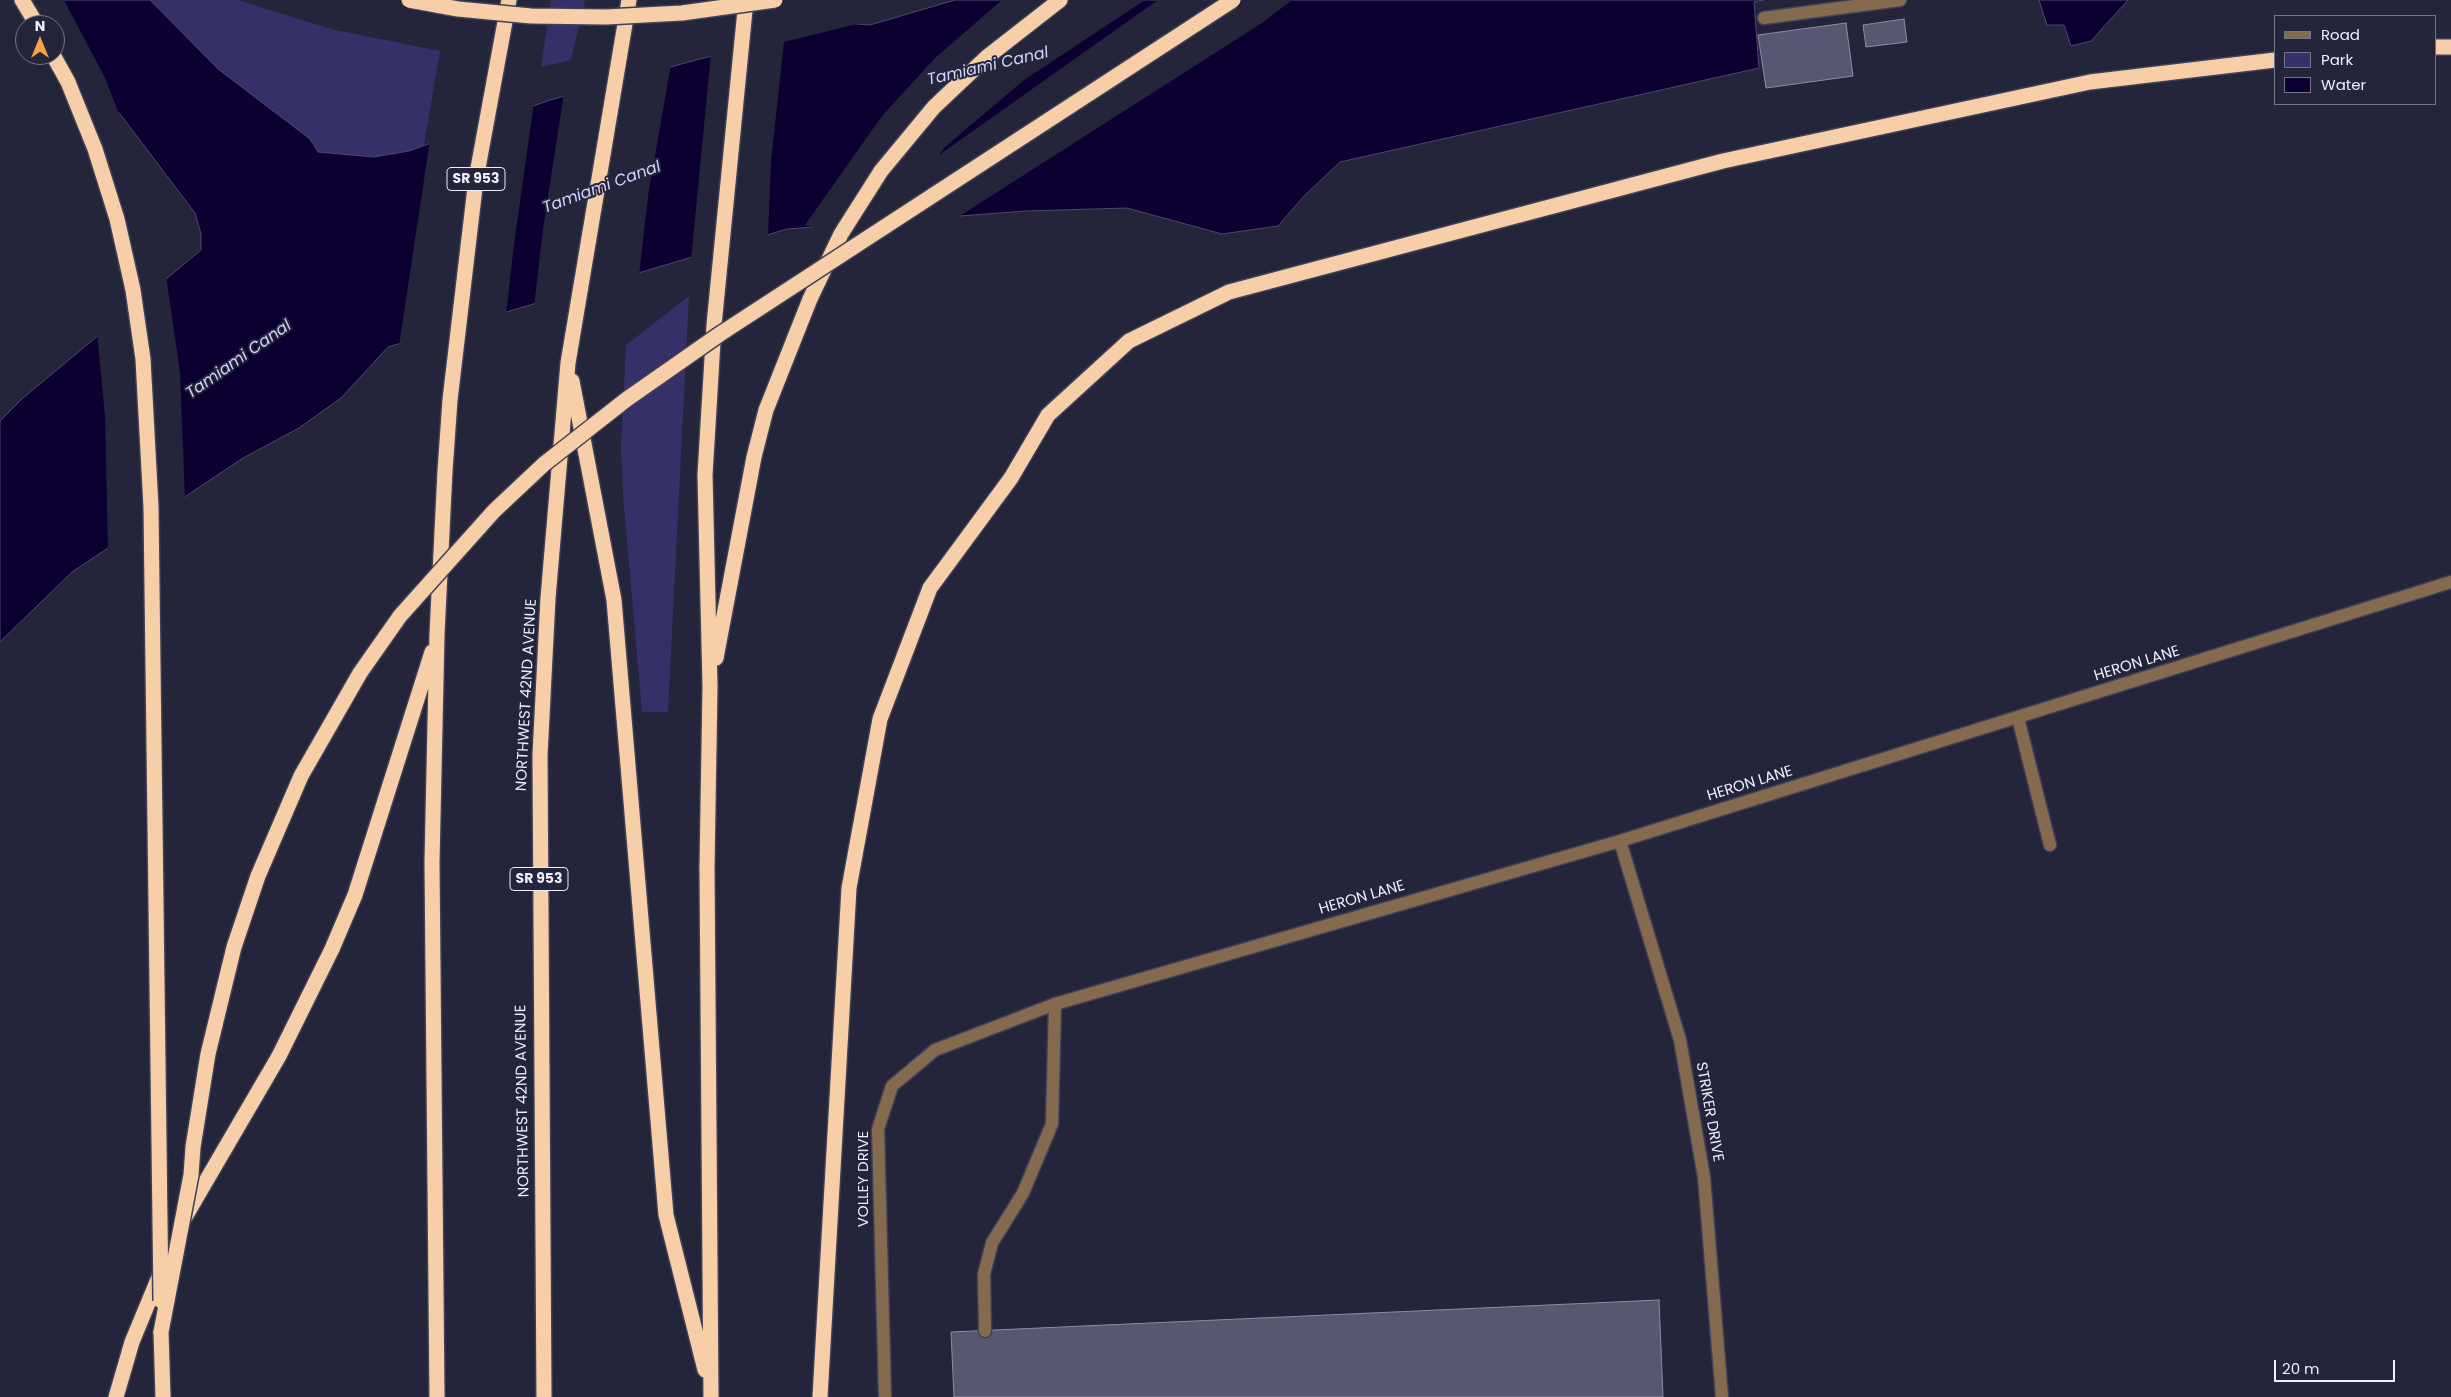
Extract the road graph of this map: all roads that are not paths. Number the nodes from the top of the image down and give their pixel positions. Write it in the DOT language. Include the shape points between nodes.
graph roads {
  1 [pos="22,0"];
  2 [pos="409,0"];
  3 [pos="509,0"];
  4 [pos="629,0"];
  5 [pos="746,0"];
  6 [pos="775,0"];
  7 [pos="1060,0"];
  8 [pos="1233,0"];
  9 [pos="1900,0"];
  10 [pos="31,15"];
  11 [pos="1764,18"];
  12 [pos="2436,47"];
  13 [pos="2451,48"];
  14 [pos="2274,60"];
  15 [pos="58,65"];
  16 [pos="568,363"];
  17 [pos="2451,582"];
  18 [pos="437,634"];
  19 [pos="710,686"];
  20 [pos="2018,718"];
  21 [pos="1620,841"];
  22 [pos="2050,846"];
  23 [pos="1055,1004"];
  24 [pos="985,1331"];
  25 [pos="162,1332"];
  26 [pos="711,1395"];
  27 [pos="116,1397"];
  28 [pos="163,1397"];
  29 [pos="437,1397"];
  30 [pos="544,1397"];
  31 [pos="820,1397"];
  32 [pos="885,1397"];
  33 [pos="1722,1397"];
  1 -- 10 [label="highway"];
  2 -- 6 [label="highway, bridge" via="458,9 531,16 606,17 682,13"];
  3 -- 18 [label="highway, SR 953" via="476,179 450,400"];
  4 -- 16 [label="highway, NORTHWEST 42ND AVENUE / SR 953"];
  5 -- 19 [label="highway" via="714,325 705,475"];
  7 -- 19 [label="highway" via="987,57 934,107 882,171 841,234 810,298 766,410"];
  8 -- 25 [label="highway, bridge" via="759,309 627,399 544,464 494,511 400,616 360,673 301,776 258,876 234,946 208,1054 191,1175"];
  9 -- 11 [label="street"];
  12 -- 13 [label="highway"];
  14 -- 31 [label="highway" via="2090,82 1723,161 1229,292 1129,341 1048,415 1011,478 930,588 880,719 849,888"];
  15 -- 25 [label="highway, bridge" via="82,115 107,184 126,252 143,359 151,507"];
  16 -- 26 [label="highway" via="614,600 666,1215"];
  16 -- 30 [label="highway, NORTHWEST 42ND AVENUE / SR 953" via="548,598 540,755"];
  17 -- 20 [label="street, HERON LANE"];
  18 -- 27 [label="highway" via="355,895 279,1056 180,1225 132,1342"];
  18 -- 29 [label="highway, SR 953" via="432,862"];
  19 -- 26 [label="highway" via="707,888"];
  20 -- 21 [label="street, HERON LANE"];
  20 -- 22 [label="street"];
  21 -- 23 [label="street, HERON LANE"];
  21 -- 33 [label="street, STRIKER DRIVE" via="1680,1040 1704,1178"];
  23 -- 24 [label="street" via="1052,1124 1023,1193 992,1243 984,1274"];
  23 -- 32 [label="street, VOLLEY DRIVE" via="935,1050 892,1086 878,1129"];
  25 -- 28 [label="highway"];
}
